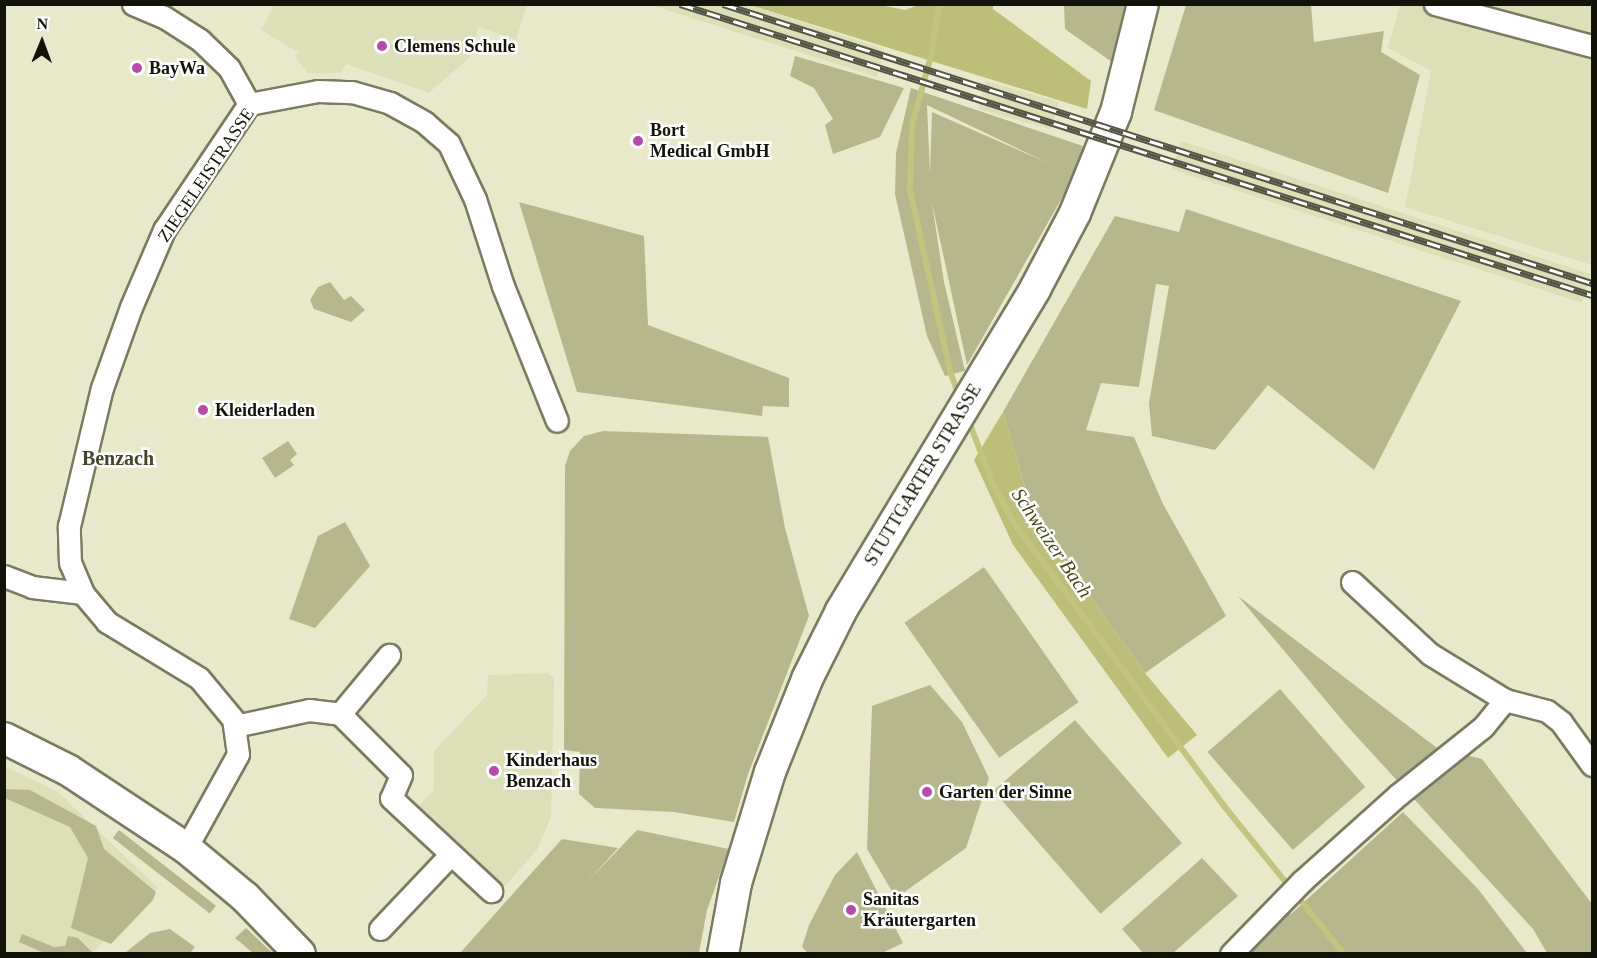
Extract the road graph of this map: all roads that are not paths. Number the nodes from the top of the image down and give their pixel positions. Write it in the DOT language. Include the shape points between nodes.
graph roads {
  1 [pos="133,4"];
  2 [pos="1143,4"];
  3 [pos="1435,4"];
  4 [pos="1593,46"];
  5 [pos="249,104"];
  6 [pos="557,421"];
  7 [pos="4,576"];
  8 [pos="1352,582"];
  9 [pos="83,593"];
  10 [pos="389,655"];
  11 [pos="1505,700"];
  12 [pos="340,714"];
  13 [pos="235,726"];
  14 [pos="4,738"];
  15 [pos="1593,765"];
  16 [pos="186,848"];
  17 [pos="451,854"];
  18 [pos="491,891"];
  19 [pos="380,929"];
  20 [pos="300,954"];
  21 [pos="723,954"];
  22 [pos="1232,954"];
  1 -- 5 [label="street" via="164,17 200,40 229,68"];
  2 -- 21 [label="street, STUTTGARTER STRASSE" via="1128,71 1100,156 1035,289 841,611 808,677 763,794 736,883"];
  3 -- 4 [label="street"];
  5 -- 6 [label="street, ZIEGELEISTRASSE" via="318,91 352,92 390,103 424,122 449,144 475,199 503,286"];
  5 -- 9 [label="street, ZIEGELEISTRASSE" via="164,230 102,388 69,526 70,563"];
  7 -- 9 [label="street" via="32,587"];
  8 -- 11 [label="street" via="1430,654"];
  9 -- 13 [label="street, ZIEGELEISTRASSE" via="107,622 199,678"];
  10 -- 12 [label="street"];
  11 -- 15 [label="street" via="1547,711 1561,722"];
  11 -- 22 [label="street" via="1483,727 1398,795 1302,881"];
  12 -- 13 [label="street" via="309,710"];
  12 -- 17 [label="street" via="401,775 392,798"];
  13 -- 16 [label="street" via="238,754"];
  14 -- 16 [label="street" via="68,770"];
  16 -- 20 [label="street" via="245,897"];
  17 -- 18 [label="street"];
  17 -- 19 [label="street"];
}
